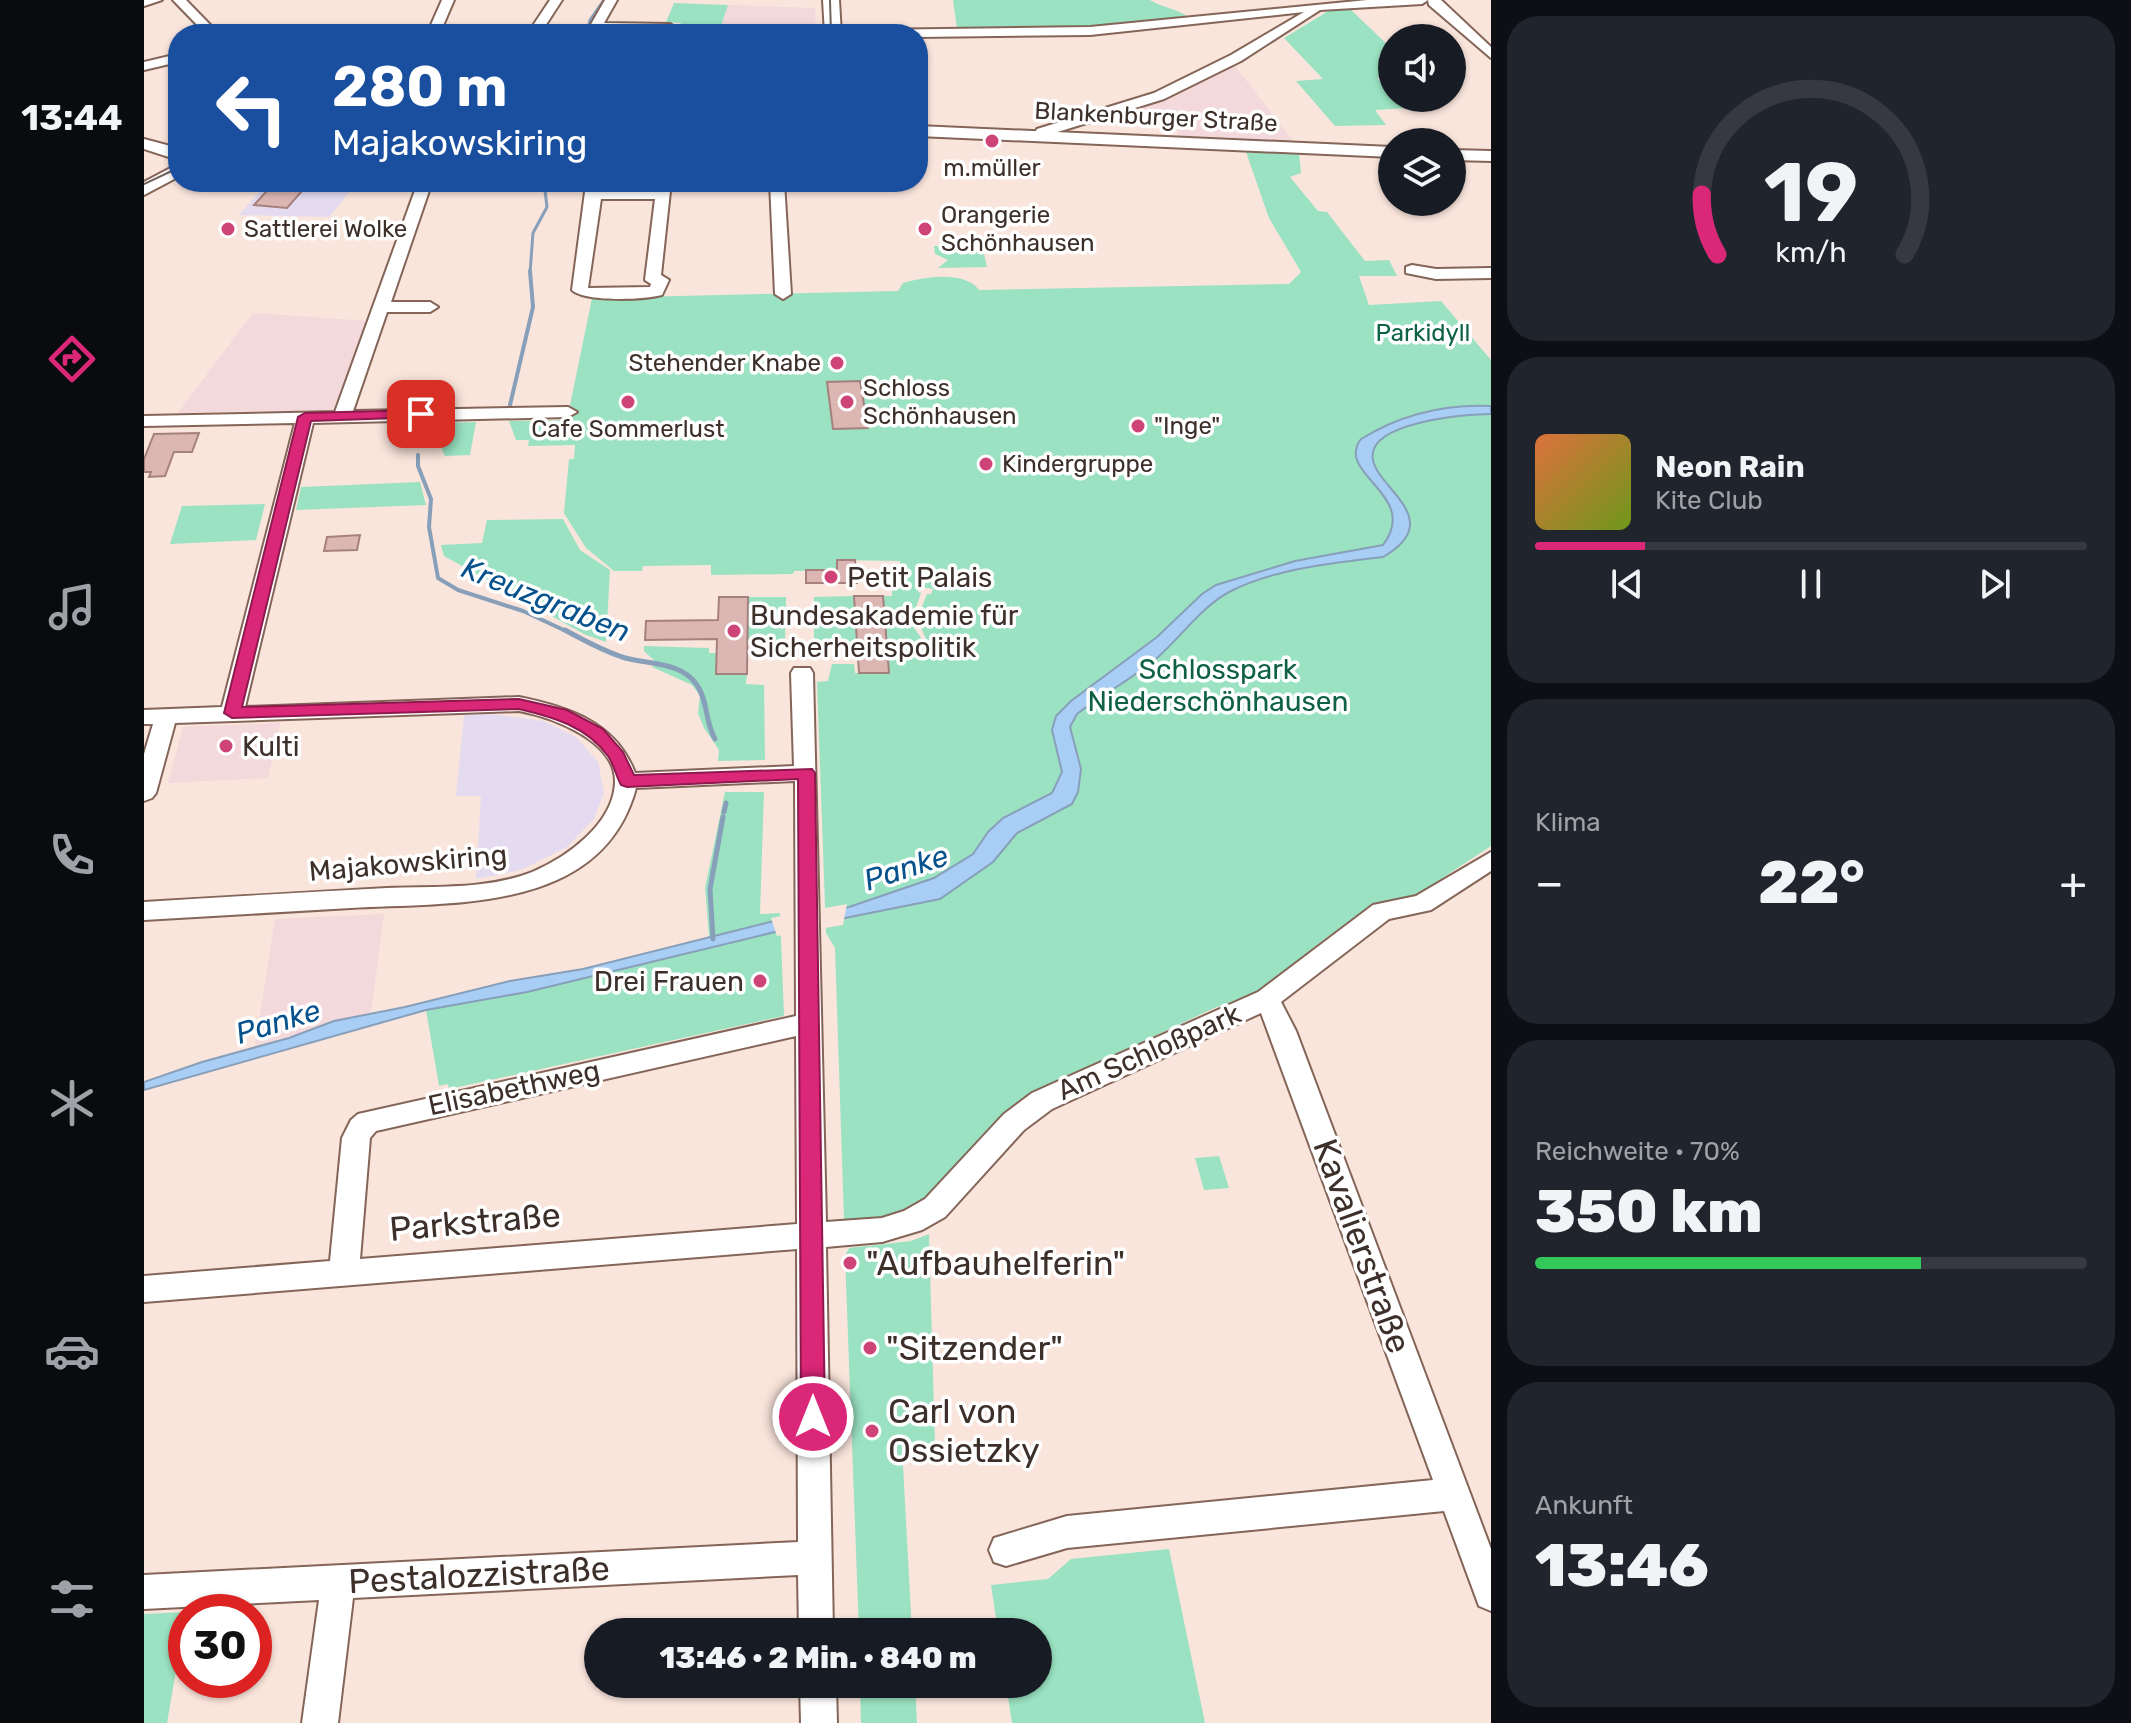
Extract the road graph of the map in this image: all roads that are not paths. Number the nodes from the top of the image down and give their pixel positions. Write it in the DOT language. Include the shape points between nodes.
graph roads {
  1 [pos="156,0"];
  2 [pos="179,0"];
  3 [pos="448,0"];
  4 [pos="556,0"];
  5 [pos="611,0"];
  6 [pos="831,0"];
  7 [pos="1422,0"];
  8 [pos="1435,0"];
  9 [pos="144,2"];
  10 [pos="1311,3"];
  11 [pos="203,24"];
  12 [pos="437,24"];
  13 [pos="541,24"];
  14 [pos="597,24"];
  15 [pos="832,24"];
  16 [pos="928,33"];
  17 [pos="1491,54"];
  18 [pos="168,60"];
  19 [pos="144,66"];
  20 [pos="928,131"];
  21 [pos="1040,136"];
  22 [pos="144,144"];
  23 [pos="168,150"];
  24 [pos="1378,151"];
  25 [pos="1466,155"];
  26 [pos="1491,156"];
  27 [pos="168,171"];
  28 [pos="168,174"];
  29 [pos="144,177"];
  30 [pos="144,190"];
  31 [pos="422,192"];
  32 [pos="622,192"];
  33 [pos="663,192"];
  34 [pos="778,192"];
  35 [pos="1412,270"];
  36 [pos="1491,273"];
  37 [pos="783,294"];
  38 [pos="382,307"];
  39 [pos="430,307"];
  40 [pos="568,412"];
  41 [pos="342,416"];
  42 [pos="305,417"];
  43 [pos="144,421"];
  44 [pos="802,673"];
  45 [pos="232,713"];
  46 [pos="155,716"];
  47 [pos="806,773"];
  48 [pos="627,781"];
  49 [pos="144,793"];
  50 [pos="1490,862"];
  51 [pos="144,911"];
  52 [pos="1267,999"];
  53 [pos="809,1023"];
  54 [pos="812,1233"];
  55 [pos="344,1271"];
  56 [pos="144,1289"];
  57 [pos="1454,1494"];
  58 [pos="1006,1550"];
  59 [pos="814,1558"];
  60 [pos="338,1584"];
  61 [pos="144,1592"];
  62 [pos="1491,1594"];
  63 [pos="816,1618"];
  64 [pos="818,1698"];
  65 [pos="320,1723"];
  66 [pos="819,1723"];
  1 -- 9 [label="street"];
  2 -- 11 [label="street"];
  3 -- 12 [label="street"];
  4 -- 13 [label="street"];
  5 -- 14 [label="street"];
  6 -- 15 [label="main road"];
  7 -- 10 [label="street"];
  8 -- 17 [label="street"];
  10 -- 16 [label="street" via="1090,31"];
  10 -- 21 [label="street" via="1317,9 1159,96"];
  18 -- 19 [label="street"];
  20 -- 21 [label="main road, Blankenburger Straße"];
  21 -- 24 [label="main road, Blankenburger Straße"];
  22 -- 23 [label="main road"];
  25 -- 26 [label="main road"];
  27 -- 29 [label="main road"];
  28 -- 30 [label="main road"];
  31 -- 38 [label="street"];
  32 -- 33 [label="street" via="592,195 580,290 660,291 661,280 653,280"];
  34 -- 37 [label="street"];
  35 -- 36 [label="street"];
  38 -- 39 [label="street"];
  38 -- 41 [label="street"];
  40 -- 41 [label="street"];
  41 -- 42 [label="street"];
  42 -- 43 [label="street"];
  42 -- 45 [label="street"];
  44 -- 47 [label="street"];
  45 -- 46 [label="street"];
  45 -- 48 [label="street" via="528,705 597,732 617,756"];
  46 -- 49 [label="street"];
  47 -- 48 [label="street"];
  47 -- 53 [label="street"];
  48 -- 51 [label="street, Majakowskiring" via="616,816 601,837 571,861 525,883 467,893"];
  50 -- 52 [label="street, Am Schloßpark" via="1422,904 1382,911"];
  52 -- 54 [label="street, Am Schloßpark" via="1042,1101 1014,1122 935,1208 912,1221 882,1230"];
  52 -- 57 [label="street, Kavalierstraße"];
  53 -- 54 [label="street"];
  53 -- 55 [label="street, Elisabethweg" via="368,1122 356,1138"];
  54 -- 55 [label="street, Parkstraße"];
  54 -- 59 [label="street"];
  55 -- 56 [label="street, Parkstraße"];
  57 -- 58 [label="street" via="1067,1532"];
  57 -- 62 [label="street, Kavalierstraße"];
  59 -- 60 [label="street, Pestalozzistraße"];
  59 -- 63 [label="street"];
  60 -- 61 [label="street, Pestalozzistraße"];
  60 -- 65 [label="street"];
  64 -- 66 [label="street"];
}
